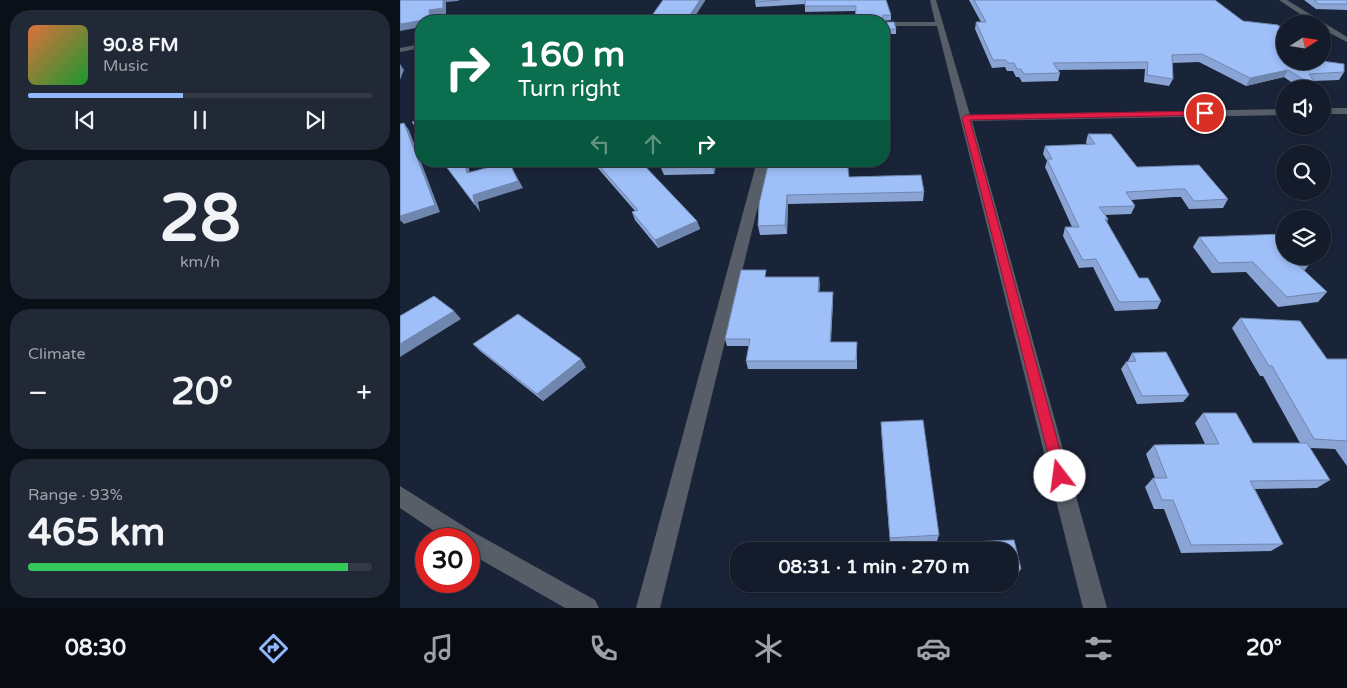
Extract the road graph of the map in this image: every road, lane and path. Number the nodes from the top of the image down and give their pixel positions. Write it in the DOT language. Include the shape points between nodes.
graph roads {
  1 [pos="933,0"];
  2 [pos="1282,0"];
  3 [pos="1307,15"];
  4 [pos="890,24"];
  5 [pos="938,24"];
  6 [pos="1331,30"];
  7 [pos="1347,40"];
  8 [pos="415,47"];
  9 [pos="400,50"];
  10 [pos="1331,111"];
  11 [pos="1347,111"];
  12 [pos="1276,112"];
  13 [pos="966,118"];
  14 [pos="761,167"];
  15 [pos="400,496"];
  16 [pos="448,528"];
  17 [pos="480,547"];
  18 [pos="587,608"];
  19 [pos="648,608"];
  20 [pos="1095,608"];
  1 -- 5 [label="street"];
  2 -- 3 [label="street"];
  4 -- 5 [label="street"];
  5 -- 13 [label="street"];
  6 -- 7 [label="street"];
  8 -- 9 [label="street"];
  10 -- 11 [label="street"];
  12 -- 13 [label="street"];
  13 -- 20 [label="street"];
  14 -- 19 [label="street"];
  15 -- 16 [label="street"];
  17 -- 18 [label="street"];
}
